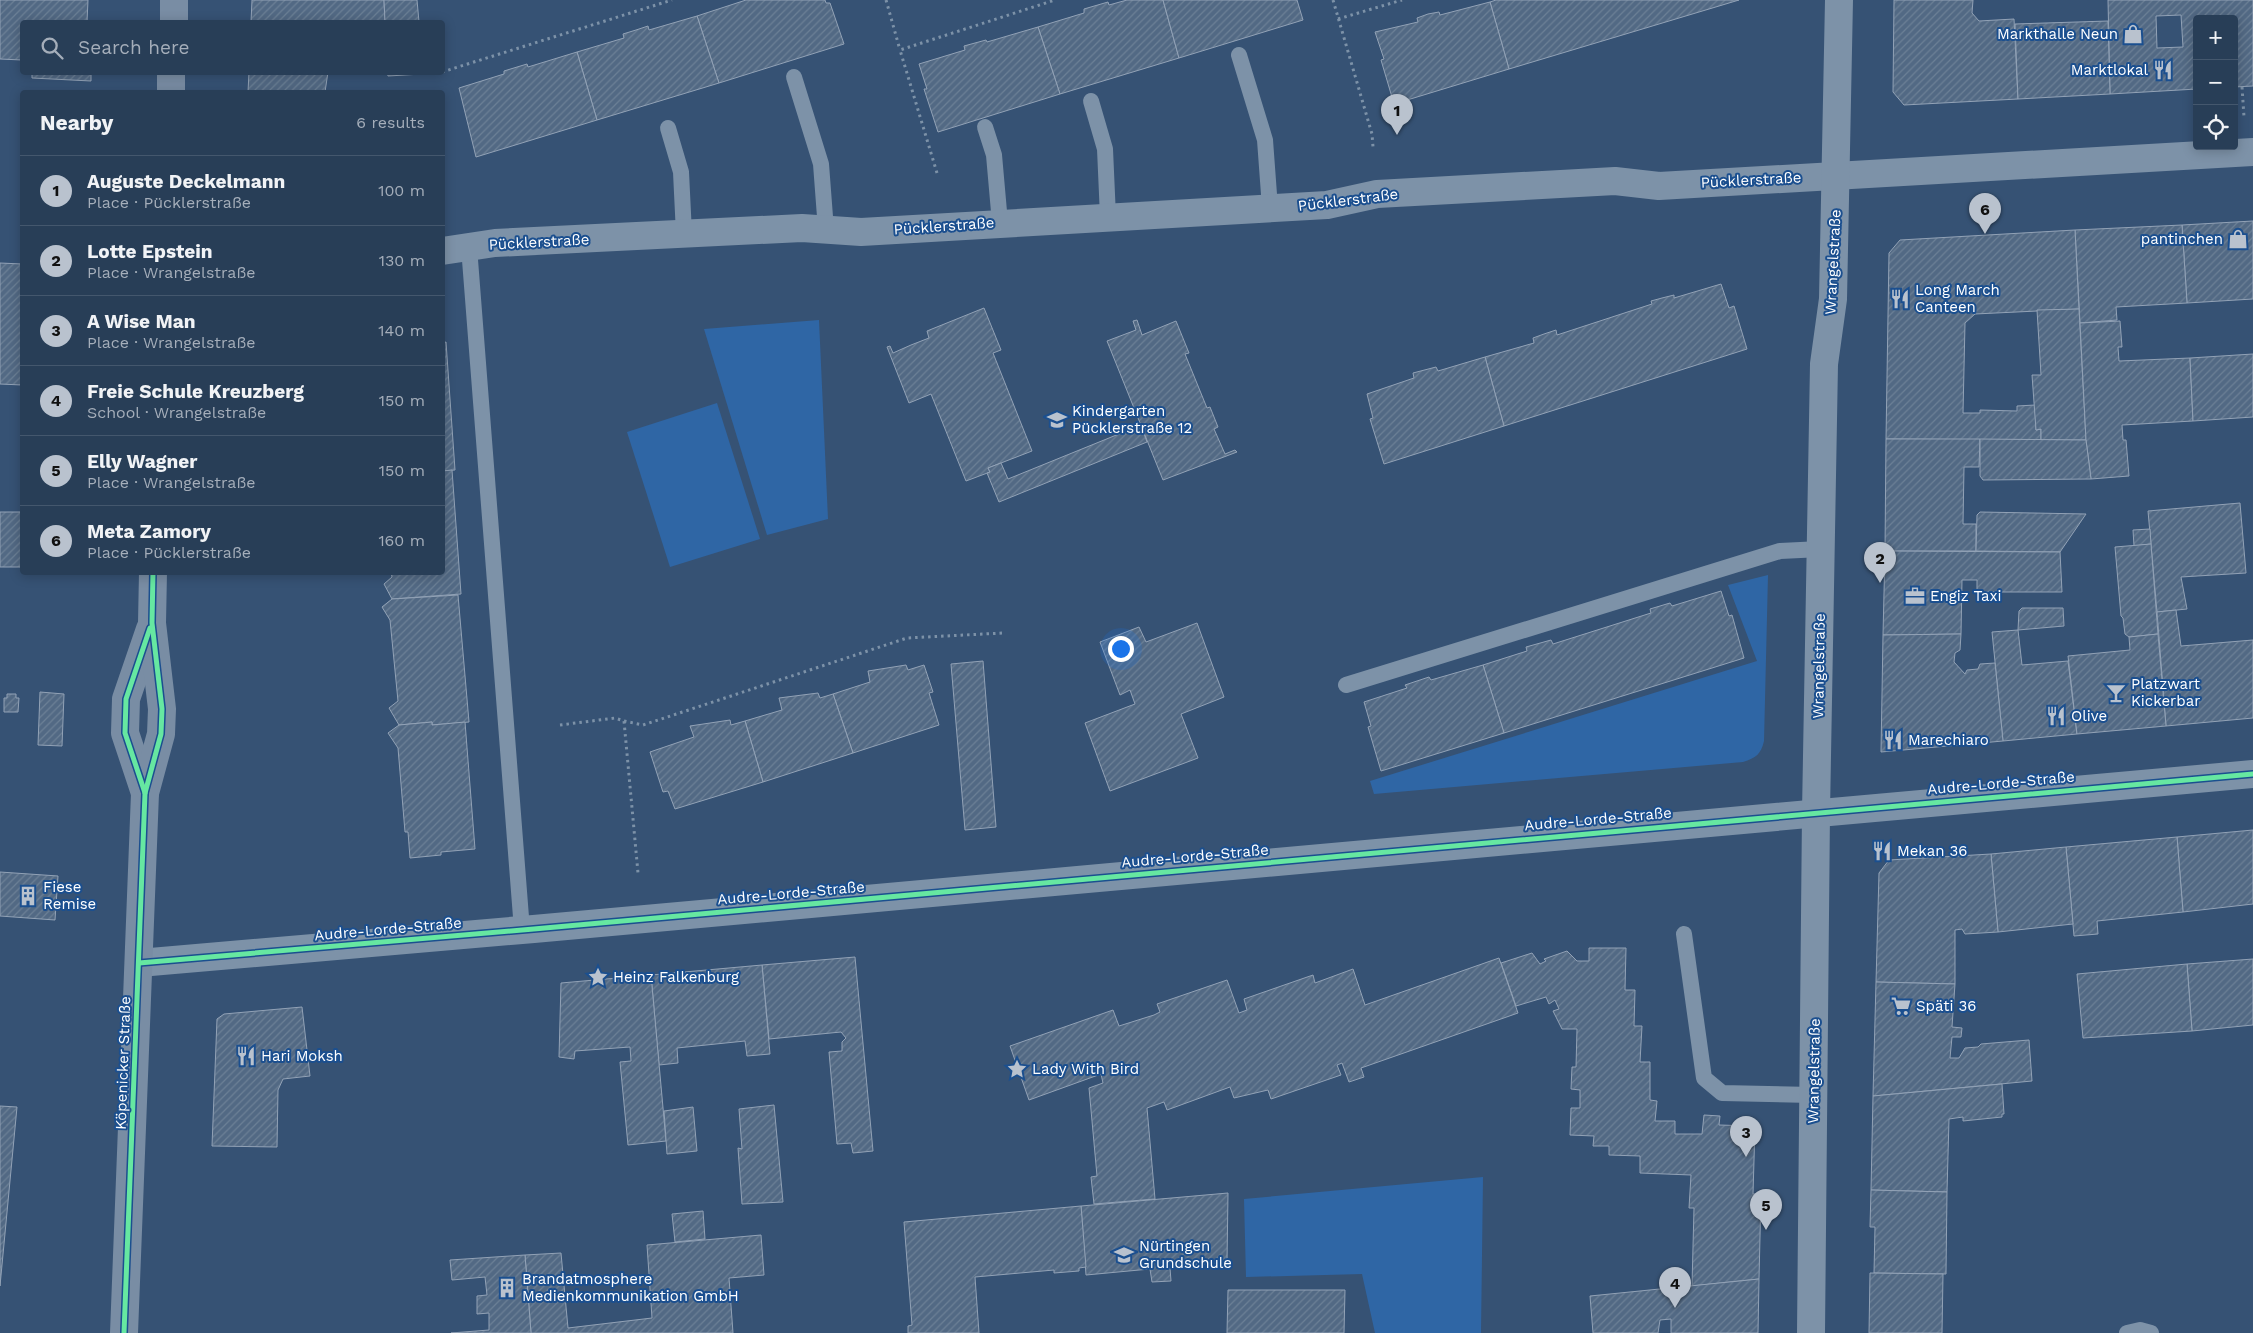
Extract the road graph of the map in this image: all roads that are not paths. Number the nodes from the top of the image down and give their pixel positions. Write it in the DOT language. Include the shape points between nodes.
graph roads {
  1 [pos="174,0"];
  2 [pos="1839,0"];
  3 [pos="174,20"];
  4 [pos="1239,55"];
  5 [pos="172,75"];
  6 [pos="794,77"];
  7 [pos="171,90"];
  8 [pos="1091,101"];
  9 [pos="985,127"];
  10 [pos="668,128"];
  11 [pos="2253,152"];
  12 [pos="1836,175"];
  13 [pos="1270,208"];
  14 [pos="1108,217"];
  15 [pos="1000,223"];
  16 [pos="826,230"];
  17 [pos="684,234"];
  18 [pos="469,247"];
  19 [pos="445,251"];
  20 [pos="1821,548"];
  21 [pos="153,575"];
  22 [pos="152,623"];
  23 [pos="1346,685"];
  24 [pos="2253,774"];
  25 [pos="145,793"];
  26 [pos="1816,812"];
  27 [pos="522,930"];
  28 [pos="1684,934"];
  29 [pos="139,963"];
  30 [pos="1813,1095"];
  31 [pos="124,1333"];
  32 [pos="1811,1333"];
  33 [pos="2127,1333"];
  34 [pos="2151,1333"];
  1 -- 3 [label="main road"];
  2 -- 12 [label="street, Wrangelstraße"];
  4 -- 13 [label="lane" via="1265,140"];
  5 -- 7 [label="main road"];
  6 -- 16 [label="lane" via="822,164"];
  8 -- 14 [label="lane" via="1104,149"];
  9 -- 15 [label="lane" via="994,155"];
  10 -- 17 [label="lane" via="681,172"];
  11 -- 12 [label="street, Pücklerstraße"];
  12 -- 13 [label="street, Pücklerstraße" via="1659,186 1615,181 1377,194 1327,205"];
  12 -- 20 [label="street, Wrangelstraße" via="1833,299 1824,364"];
  13 -- 14 [label="street, Pücklerstraße"];
  14 -- 15 [label="street, Pücklerstraße"];
  15 -- 16 [label="street, Pücklerstraße" via="861,232"];
  16 -- 17 [label="street, Pücklerstraße" via="802,228"];
  17 -- 18 [label="street, Pücklerstraße"];
  18 -- 19 [label="street, Pücklerstraße"];
  18 -- 27 [label="lane"];
  20 -- 23 [label="lane" via="1780,551"];
  20 -- 26 [label="street, Wrangelstraße"];
  21 -- 22 [label="main road, Köpenicker Straße"];
  22 -- 25 [label="main road, Köpenicker Straße" via="162,709 161,734"];
  22 -- 25 [label="main road, Köpenicker Straße" via="126,699 125,733"];
  24 -- 26 [label="street, Audre-Lorde-Straße"];
  25 -- 29 [label="main road, Köpenicker Straße"];
  26 -- 27 [label="street, Audre-Lorde-Straße"];
  26 -- 30 [label="street, Wrangelstraße"];
  27 -- 29 [label="street, Audre-Lorde-Straße"];
  28 -- 30 [label="lane" via="1704,1078 1722,1093"];
  29 -- 31 [label="main road, Köpenicker Straße"];
  30 -- 32 [label="street, Wrangelstraße"];
  33 -- 34 [label="lane" via="2140,1330"];
}
